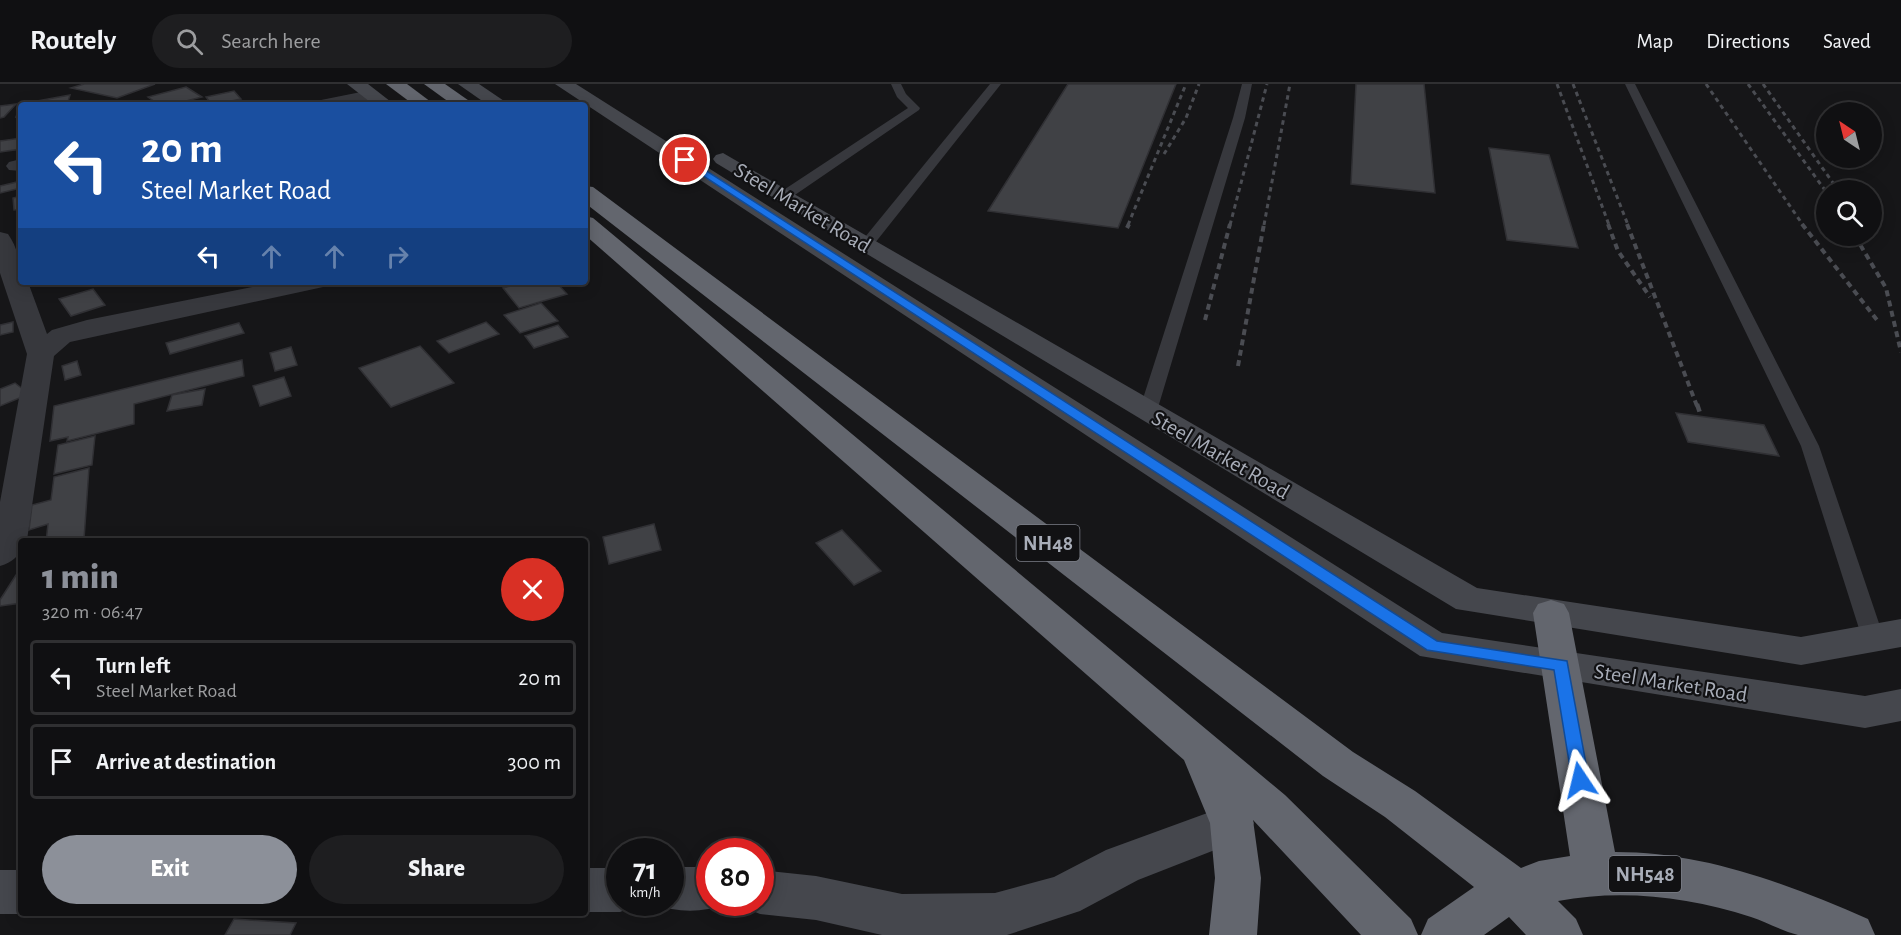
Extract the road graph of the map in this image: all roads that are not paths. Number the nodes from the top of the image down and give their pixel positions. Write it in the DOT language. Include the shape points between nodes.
graph roads {
  1 [pos="395,84"];
  2 [pos="434,84"];
  3 [pos="467,84"];
  4 [pos="564,84"];
  5 [pos="598,84"];
  6 [pos="896,84"];
  7 [pos="996,84"];
  8 [pos="1247,84"];
  9 [pos="1630,84"];
  10 [pos="371,95"];
  11 [pos="337,102"];
  12 [pos="422,102"];
  13 [pos="461,102"];
  14 [pos="496,102"];
  15 [pos="588,194"];
  16 [pos="784,196"];
  17 [pos="588,226"];
  18 [pos="0,239"];
  19 [pos="866,245"];
  20 [pos="299,285"];
  21 [pos="41,354"];
  22 [pos="1148,411"];
  23 [pos="3,545"];
  24 [pos="1551,613"];
  25 [pos="1887,635"];
  26 [pos="1561,665"];
  27 [pos="1901,705"];
  28 [pos="1202,751"];
  29 [pos="1232,823"];
  30 [pos="1596,872"];
  31 [pos="588,890"];
  32 [pos="606,890"];
  33 [pos="1514,890"];
  34 [pos="0,892"];
  35 [pos="18,892"];
  36 [pos="774,894"];
  37 [pos="1233,935"];
  38 [pos="1394,935"];
  39 [pos="1444,935"];
  40 [pos="1559,935"];
  41 [pos="1851,935"];
  1 -- 12 [label="highway"];
  2 -- 13 [label="highway"];
  3 -- 14 [label="street"];
  4 -- 26 [label="street, Steel Market Road" via="1433,646"];
  5 -- 16 [label="street, Steel Market Road"];
  6 -- 16 [label="lane" via="915,108"];
  7 -- 19 [label="lane"];
  8 -- 22 [label="lane"];
  9 -- 25 [label="lane" via="1810,446"];
  10 -- 11 [label="street"];
  15 -- 33 [label="highway, NH48" via="1338,764 1400,804"];
  16 -- 19 [label="street, Steel Market Road"];
  17 -- 28 [label="highway, NH48"];
  18 -- 21 [label="street"];
  19 -- 22 [label="street, Steel Market Road"];
  20 -- 21 [label="street" via="87,328 61,336"];
  21 -- 23 [label="street"];
  22 -- 24 [label="street, Steel Market Road" via="1469,600"];
  24 -- 25 [label="street, Steel Market Road" via="1801,651"];
  24 -- 26 [label="highway"];
  26 -- 27 [label="street, Steel Market Road" via="1864,712"];
  26 -- 30 [label="highway"];
  28 -- 29 [label="highway"];
  28 -- 38 [label="highway, NH48" via="1270,808"];
  29 -- 36 [label="street" via="1122,865 1063,896 995,916 902,917 816,898"];
  29 -- 37 [label="highway" via="1238,878"];
  30 -- 33 [label="highway, NH548"];
  30 -- 41 [label="highway, NH548" via="1669,876 1725,887 1773,902"];
  31 -- 32 [label="street"];
  33 -- 39 [label="highway, NH548" via="1474,911"];
  33 -- 40 [label="highway"];
  34 -- 35 [label="street"];
}
